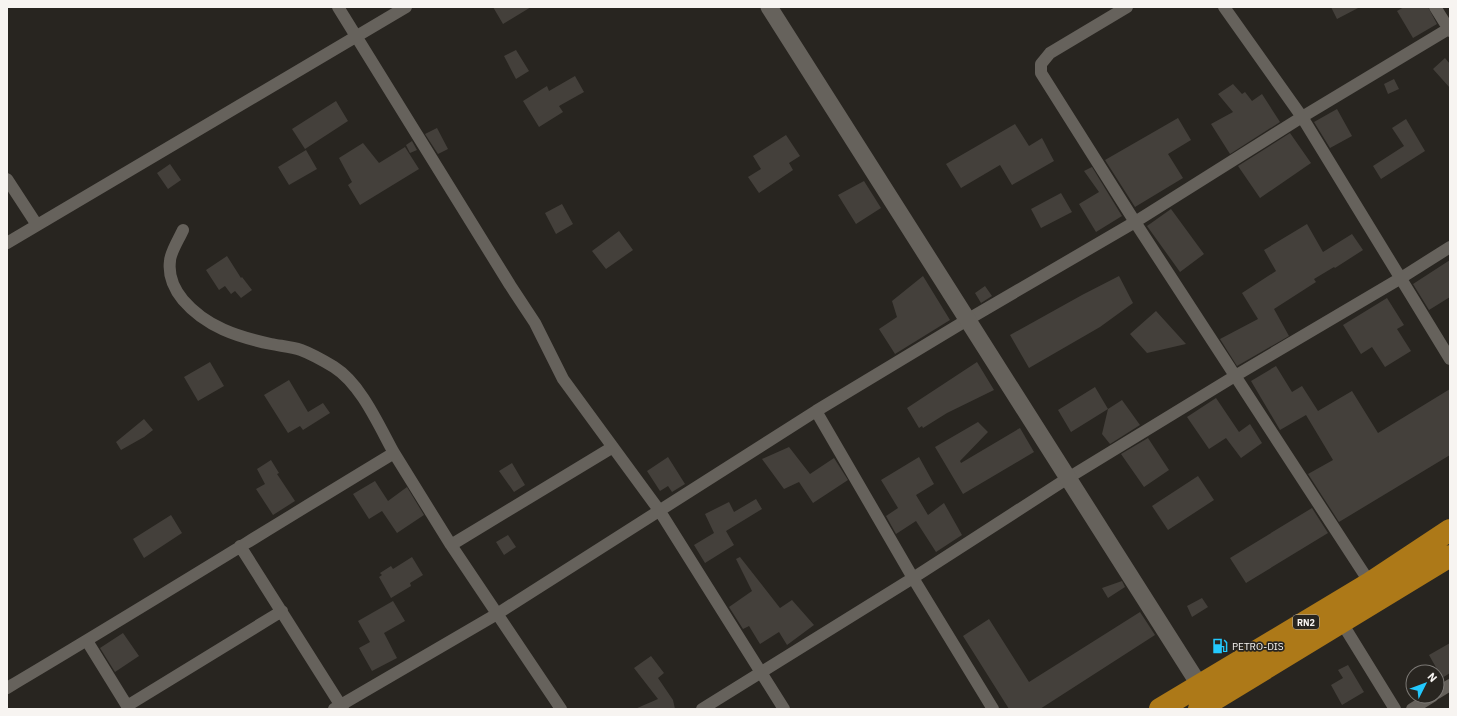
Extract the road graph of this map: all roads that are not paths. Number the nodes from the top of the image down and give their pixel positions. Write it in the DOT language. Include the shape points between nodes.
graph roads {
  1 [pos="338,7"];
  2 [pos="406,7"];
  3 [pos="769,7"];
  4 [pos="1127,7"];
  5 [pos="1224,7"];
  6 [pos="1435,7"];
  7 [pos="1449,29"];
  8 [pos="357,36"];
  9 [pos="1302,116"];
  10 [pos="7,180"];
  11 [pos="1135,222"];
  12 [pos="37,225"];
  13 [pos="183,230"];
  14 [pos="7,243"];
  15 [pos="1450,247"];
  16 [pos="1401,278"];
  17 [pos="967,320"];
  18 [pos="1450,359"];
  19 [pos="1235,376"];
  20 [pos="816,411"];
  21 [pos="613,447"];
  22 [pos="394,453"];
  23 [pos="1068,478"];
  24 [pos="659,510"];
  25 [pos="1450,530"];
  26 [pos="451,545"];
  27 [pos="240,546"];
  28 [pos="1450,556"];
  29 [pos="913,578"];
  30 [pos="1370,583"];
  31 [pos="282,611"];
  32 [pos="497,614"];
  33 [pos="1342,623"];
  34 [pos="87,641"];
  35 [pos="760,672"];
  36 [pos="1200,686"];
  37 [pos="7,688"];
  38 [pos="128,707"];
  39 [pos="339,708"];
  40 [pos="561,709"];
  41 [pos="702,709"];
  42 [pos="784,709"];
  43 [pos="993,709"];
  44 [pos="1160,709"];
  45 [pos="1199,709"];
  46 [pos="1395,709"];
  1 -- 8 [label="street"];
  2 -- 8 [label="street"];
  3 -- 17 [label="street"];
  4 -- 11 [label="street" via="1050,53 1041,64 1041,73"];
  5 -- 9 [label="street"];
  6 -- 7 [label="street"];
  7 -- 9 [label="street"];
  8 -- 12 [label="street"];
  8 -- 21 [label="street" via="535,323 563,379"];
  9 -- 11 [label="street"];
  9 -- 16 [label="street"];
  10 -- 12 [label="street"];
  11 -- 17 [label="street"];
  11 -- 19 [label="street"];
  12 -- 14 [label="street"];
  13 -- 22 [label="street" via="170,260 170,275 176,291 190,309 220,329 300,350 334,367 358,391"];
  15 -- 16 [label="street"];
  16 -- 18 [label="street"];
  16 -- 19 [label="street"];
  17 -- 20 [label="street"];
  17 -- 23 [label="street"];
  19 -- 23 [label="street"];
  19 -- 30 [label="street"];
  20 -- 24 [label="street"];
  20 -- 29 [label="street"];
  21 -- 24 [label="street"];
  21 -- 26 [label="street"];
  22 -- 26 [label="street"];
  22 -- 27 [label="street"];
  23 -- 29 [label="street"];
  23 -- 36 [label="street"];
  24 -- 32 [label="street"];
  24 -- 35 [label="street"];
  25 -- 30 [label="highway, RN2"];
  26 -- 32 [label="street"];
  27 -- 31 [label="street"];
  27 -- 34 [label="street"];
  28 -- 33 [label="highway, RN2"];
  29 -- 35 [label="street"];
  29 -- 43 [label="street"];
  30 -- 36 [label="highway, RN2"];
  31 -- 38 [label="street"];
  31 -- 39 [label="street"];
  32 -- 39 [label="street"];
  32 -- 40 [label="street"];
  33 -- 45 [label="highway, RN2"];
  33 -- 46 [label="street"];
  34 -- 37 [label="street"];
  34 -- 38 [label="street"];
  35 -- 41 [label="street"];
  35 -- 42 [label="street"];
  36 -- 44 [label="highway, RN2"];
}
